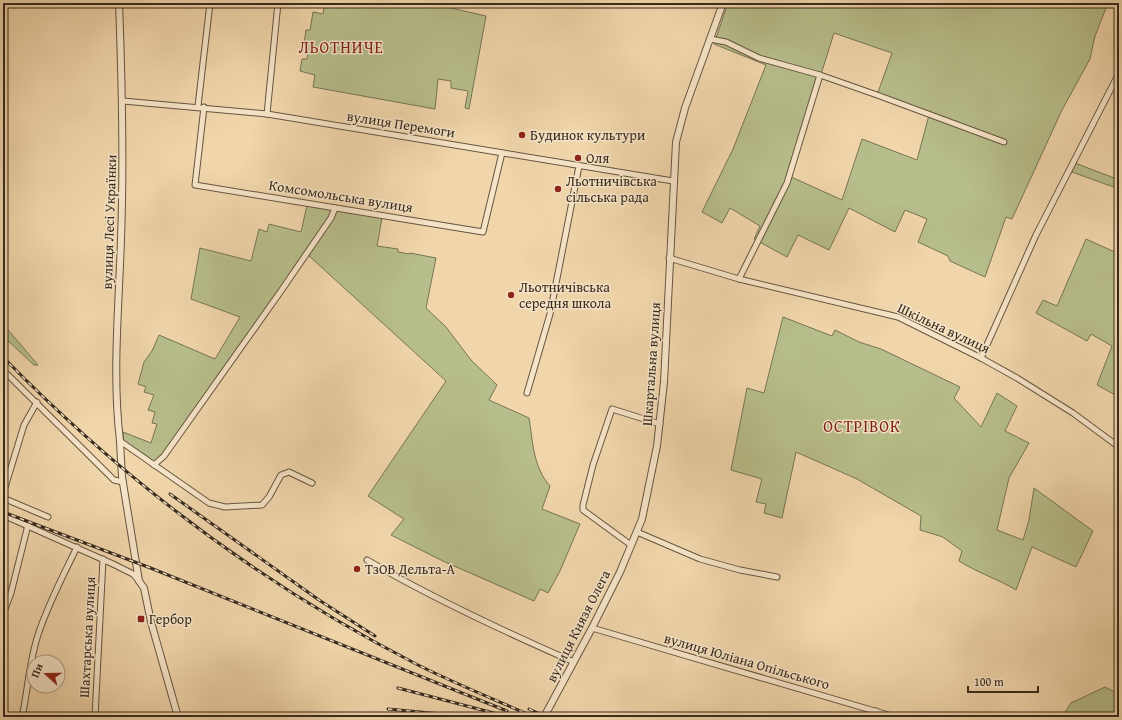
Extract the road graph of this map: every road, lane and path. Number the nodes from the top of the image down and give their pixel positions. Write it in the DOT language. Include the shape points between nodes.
graph roads {
  1 [pos="119,3"];
  2 [pos="210,3"];
  3 [pos="278,3"];
  4 [pos="723,3"];
  5 [pos="710,39"];
  6 [pos="1119,73"];
  7 [pos="820,75"];
  8 [pos="123,101"];
  9 [pos="198,106"];
  10 [pos="204,107"];
  11 [pos="267,114"];
  12 [pos="1004,142"];
  13 [pos="502,153"];
  14 [pos="579,166"];
  15 [pos="674,181"];
  16 [pos="335,208"];
  17 [pos="669,258"];
  18 [pos="739,280"];
  19 [pos="981,358"];
  20 [pos="3,370"];
  21 [pos="527,394"];
  22 [pos="37,402"];
  23 [pos="660,424"];
  24 [pos="120,441"];
  25 [pos="1119,447"];
  26 [pos="154,465"];
  27 [pos="123,480"];
  28 [pos="312,483"];
  29 [pos="3,494"];
  30 [pos="3,498"];
  31 [pos="3,514"];
  32 [pos="48,517"];
  33 [pos="28,524"];
  34 [pos="638,532"];
  35 [pos="632,546"];
  36 [pos="77,547"];
  37 [pos="103,559"];
  38 [pos="367,560"];
  39 [pos="777,577"];
  40 [pos="140,580"];
  41 [pos="3,614"];
  42 [pos="592,628"];
  43 [pos="574,662"];
  44 [pos="876,711"];
  45 [pos="22,717"];
  46 [pos="95,717"];
  47 [pos="178,717"];
  48 [pos="544,717"];
  49 [pos="875,717"];
  50 [pos="895,717"];
  1 -- 8 [label="street, вулиця Лесі Українки"];
  2 -- 9 [label="street"];
  3 -- 11 [label="street"];
  4 -- 5 [label="street, Шкартальна вулиця"];
  5 -- 7 [label="street" via="726,42 759,58"];
  5 -- 15 [label="street, Шкартальна вулиця" via="677,138"];
  6 -- 19 [label="street" via="1033,241"];
  7 -- 12 [label="street"];
  7 -- 18 [label="street" via="787,183"];
  8 -- 9 [label="street, вулиця Перемоги"];
  8 -- 24 [label="street, вулиця Лесі Українки" via="122,238 117,319"];
  9 -- 10 [label="street, вулиця Перемоги"];
  10 -- 11 [label="street, вулиця Перемоги"];
  10 -- 16 [label="street, Комсомольська вулиця" via="195,185"];
  11 -- 13 [label="street, вулиця Перемоги"];
  13 -- 14 [label="street, вулиця Перемоги"];
  13 -- 16 [label="street, Комсомольська вулиця" via="483,232"];
  14 -- 15 [label="street, вулиця Перемоги"];
  14 -- 21 [label="street" via="550,314"];
  15 -- 17 [label="street, Шкартальна вулиця"];
  16 -- 26 [label="street" via="331,218 281,291 164,456"];
  17 -- 18 [label="street, Шкільна вулиця"];
  17 -- 23 [label="street, Шкартальна вулиця" via="667,336"];
  18 -- 19 [label="street, Шкільна вулиця" via="898,318"];
  19 -- 25 [label="street, Шкільна вулиця" via="1073,412"];
  20 -- 22 [label="street"];
  22 -- 27 [label="street" via="114,480"];
  22 -- 29 [label="street" via="24,426"];
  23 -- 34 [label="street, Шкартальна вулиця" via="653,471"];
  23 -- 35 [label="street" via="612,409 583,505 583,510"];
  24 -- 26 [label="street"];
  24 -- 27 [label="street, вулиця Лесі Українки"];
  26 -- 28 [label="street" via="209,503 225,506 262,505 281,475 289,472"];
  27 -- 40 [label="street, вулиця Лесі Українки"];
  30 -- 32 [label="street"];
  31 -- 33 [label="street"];
  33 -- 36 [label="street"];
  33 -- 41 [label="street" via="11,593"];
  34 -- 35 [label="street, Шкартальна вулиця"];
  34 -- 39 [label="street" via="700,559"];
  35 -- 42 [label="street, вулиця Князя Олега"];
  36 -- 37 [label="street"];
  36 -- 45 [label="street" via="48,608 38,636 29,669"];
  37 -- 40 [label="street"];
  37 -- 46 [label="street, Шахтарська вулиця"];
  38 -- 43 [label="street" via="408,584 500,630"];
  40 -- 47 [label="street, вулиця Лесі Українки"];
  42 -- 43 [label="street, вулиця Князя Олега"];
  42 -- 44 [label="street, вулиця Юліана Опільського"];
  43 -- 48 [label="street, вулиця Князя Олега"];
  44 -- 49 [label="street"];
  44 -- 50 [label="street, вулиця Юліана Опільського"];
}
